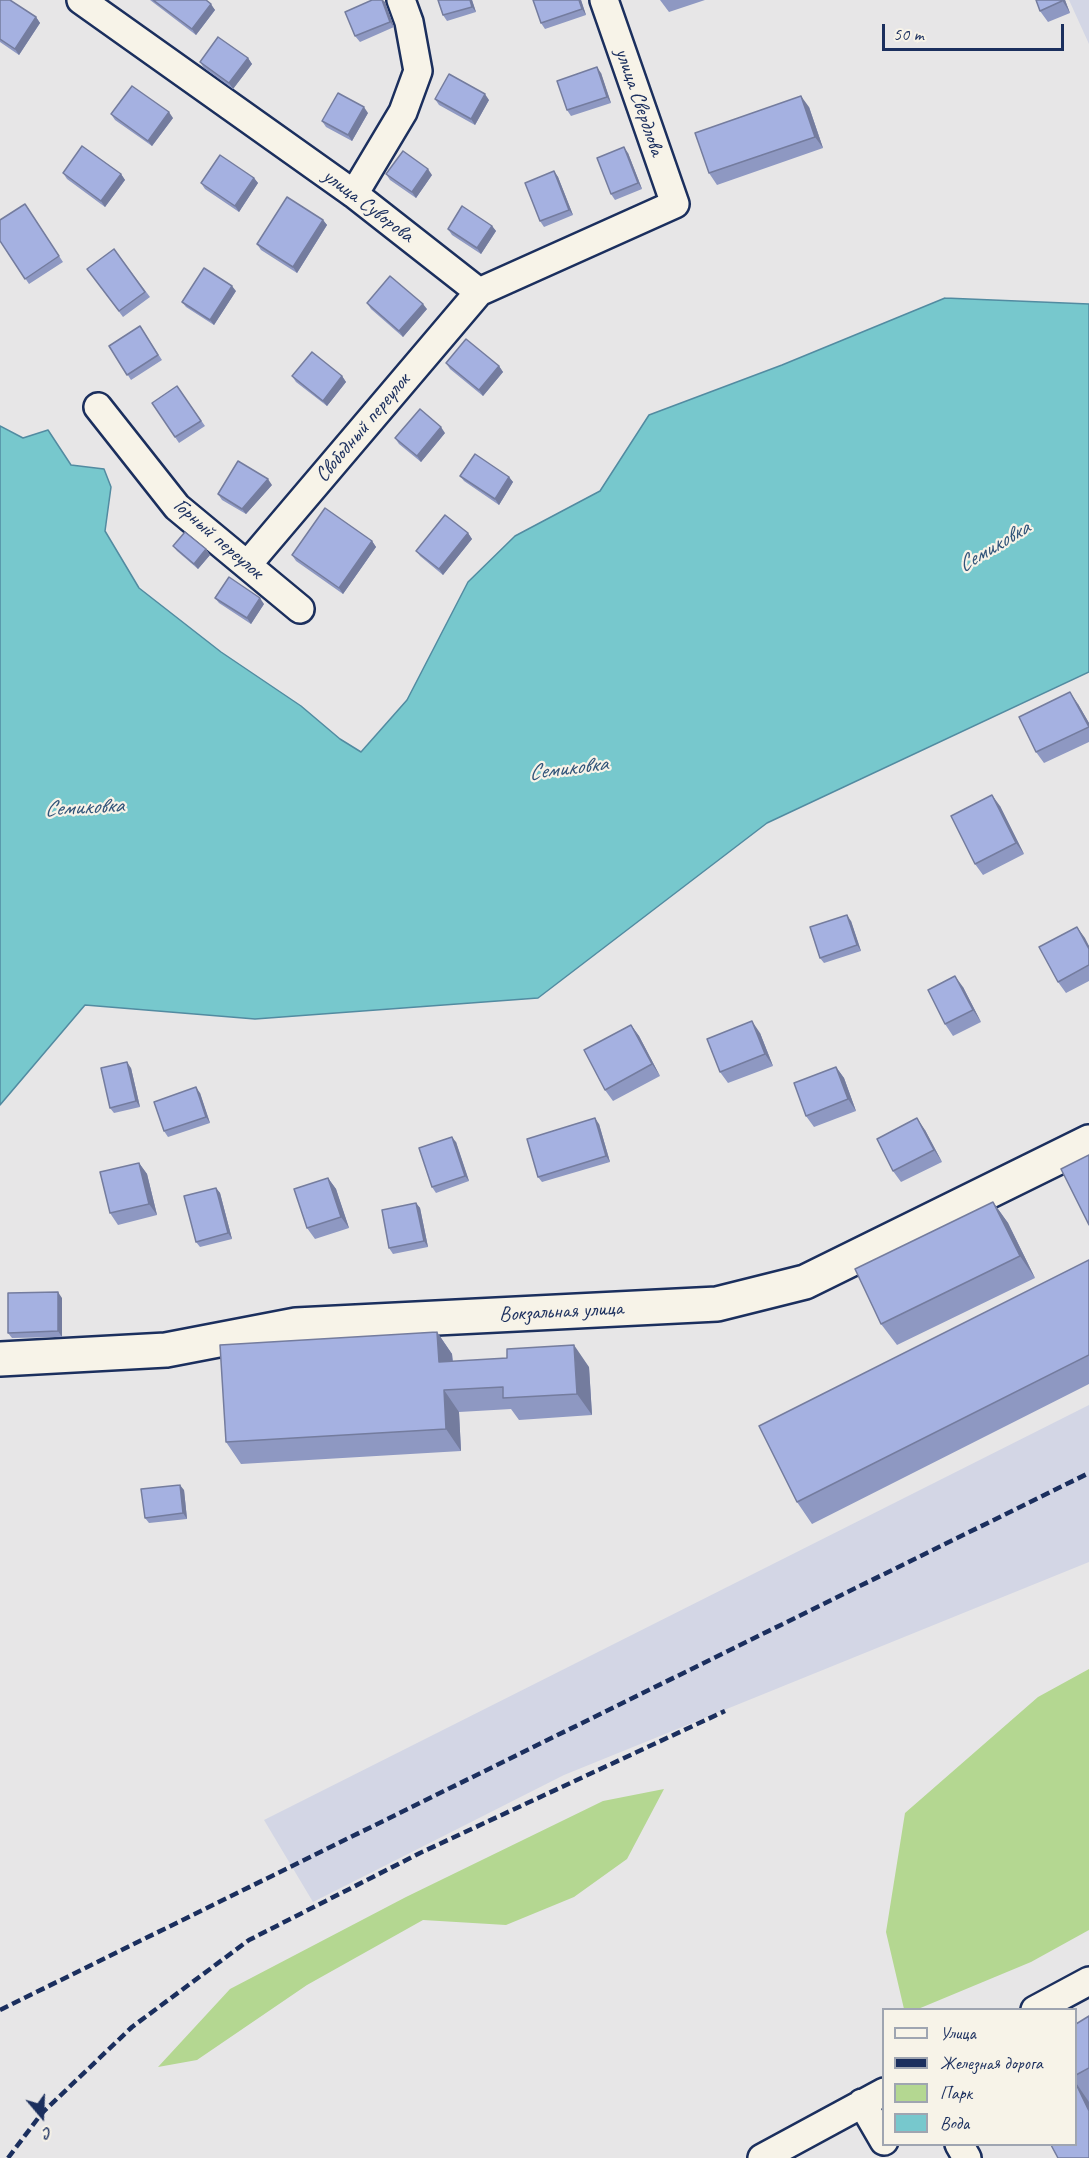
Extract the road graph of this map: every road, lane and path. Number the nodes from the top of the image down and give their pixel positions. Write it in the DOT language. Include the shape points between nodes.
graph roads {
  1 [pos="81,0"];
  2 [pos="401,0"];
  3 [pos="604,0"];
  4 [pos="354,194"];
  5 [pos="478,292"];
  6 [pos="98,407"];
  7 [pos="248,564"];
  8 [pos="300,609"];
  9 [pos="1089,1142"];
  10 [pos="0,1359"];
  11 [pos="1089,1981"];
  12 [pos="1039,2008"];
  13 [pos="873,2098"];
  14 [pos="882,2133"];
  15 [pos="762,2158"];
  1 -- 4 [label="street, улица Суворова"];
  2 -- 4 [label="street" via="418,70 403,112"];
  3 -- 5 [label="street, улица Свердлова" via="675,204"];
  4 -- 5 [label="street, улица Суворова"];
  5 -- 7 [label="street, Свободный переулок"];
  6 -- 7 [label="street, Горный переулок" via="177,507"];
  7 -- 8 [label="street, Горный переулок"];
  9 -- 10 [label="main road, Вокзальная улица" via="805,1282 717,1304 296,1324 166,1350"];
  11 -- 12 [label="street"];
  13 -- 14 [label="street"];
  13 -- 15 [label="street"];
}
